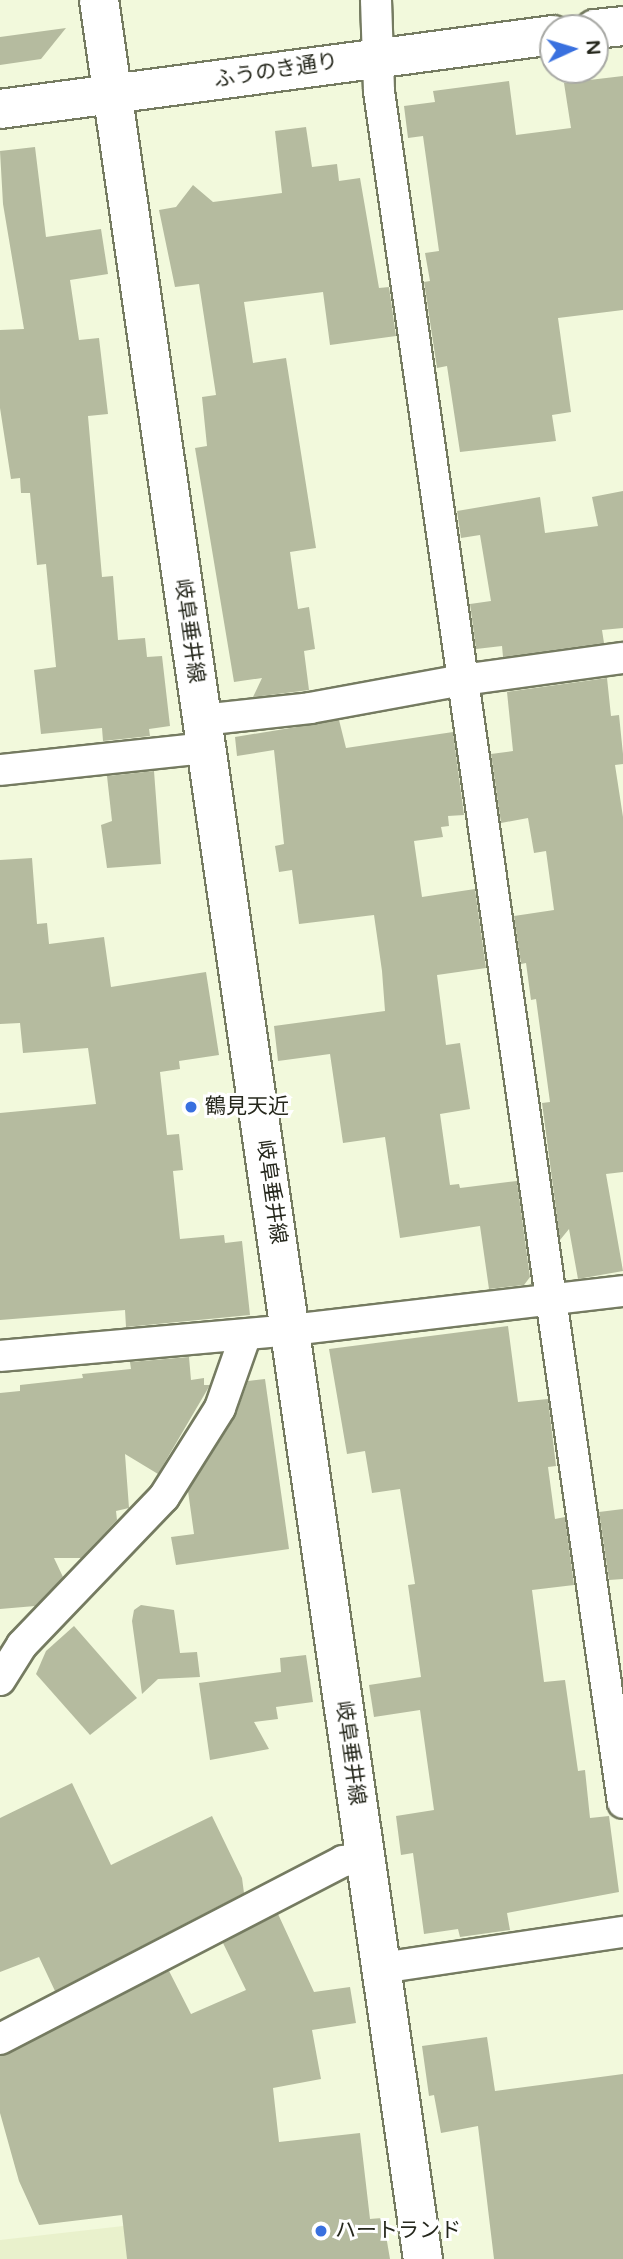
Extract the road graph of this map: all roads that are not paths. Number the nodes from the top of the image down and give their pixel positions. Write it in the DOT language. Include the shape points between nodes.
graph roads {
  1 [pos="99,0"];
  2 [pos="376,0"];
  3 [pos="539,36"];
  4 [pos="376,56"];
  5 [pos="112,96"];
  6 [pos="0,109"];
  7 [pos="623,658"];
  8 [pos="462,680"];
  9 [pos="204,734"];
  10 [pos="0,770"];
  11 [pos="623,1291"];
  12 [pos="552,1299"];
  13 [pos="291,1330"];
  14 [pos="246,1334"];
  15 [pos="0,1356"];
  16 [pos="0,1680"];
  17 [pos="623,1803"];
  18 [pos="365,1859"];
  19 [pos="623,1932"];
  20 [pos="381,1968"];
  21 [pos="0,2039"];
  22 [pos="423,2259"];
  1 -- 5 [label="main road, 岐阜垂井線"];
  2 -- 4 [label="street"];
  3 -- 4 [label="main road, ふうのき通り"];
  4 -- 5 [label="main road, ふうのき通り"];
  4 -- 8 [label="street"];
  5 -- 6 [label="main road, ふうのき通り"];
  5 -- 9 [label="main road, 岐阜垂井線"];
  7 -- 8 [label="street"];
  8 -- 9 [label="street" via="310,708"];
  8 -- 12 [label="street"];
  9 -- 10 [label="street"];
  9 -- 13 [label="main road, 岐阜垂井線"];
  11 -- 12 [label="street"];
  12 -- 13 [label="street"];
  12 -- 17 [label="street"];
  13 -- 14 [label="street"];
  13 -- 18 [label="main road, 岐阜垂井線"];
  14 -- 15 [label="street"];
  14 -- 16 [label="street" via="220,1408 164,1497 22,1645"];
  18 -- 20 [label="main road, 岐阜垂井線"];
  18 -- 21 [label="street" via="343,1861"];
  19 -- 20 [label="street"];
  20 -- 22 [label="main road, 岐阜垂井線"];
}
